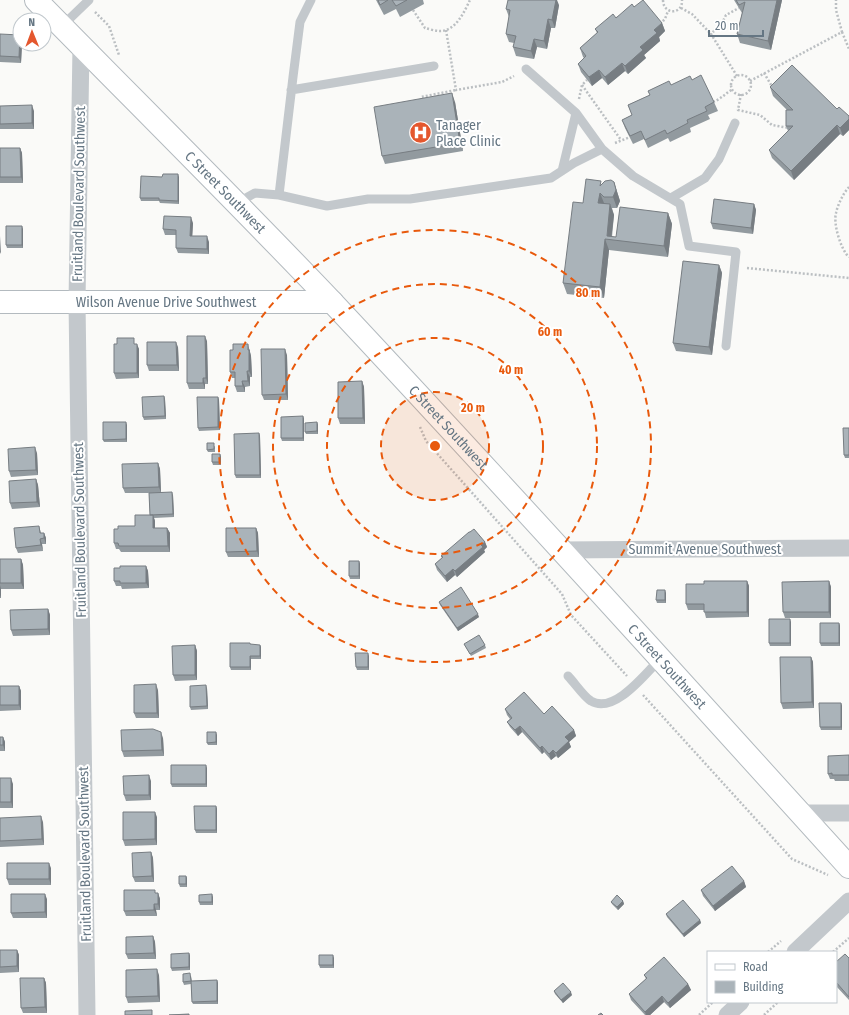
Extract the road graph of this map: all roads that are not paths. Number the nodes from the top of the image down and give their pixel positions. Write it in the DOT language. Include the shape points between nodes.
graph roads {
  1 [pos="36,0"];
  2 [pos="89,0"];
  3 [pos="311,0"];
  4 [pos="62,26"];
  5 [pos="81,46"];
  6 [pos="434,66"];
  7 [pos="526,69"];
  8 [pos="291,90"];
  9 [pos="576,113"];
  10 [pos="735,123"];
  11 [pos="602,150"];
  12 [pos="562,171"];
  13 [pos="279,195"];
  14 [pos="671,198"];
  15 [pos="237,203"];
  16 [pos="0,302"];
  17 [pos="77,302"];
  18 [pos="332,302"];
  19 [pos="726,346"];
  20 [pos="849,548"];
  21 [pos="561,550"];
  22 [pos="660,658"];
  23 [pos="568,676"];
  24 [pos="800,813"];
  25 [pos="849,813"];
  26 [pos="841,872"];
  27 [pos="849,901"];
  28 [pos="796,951"];
  29 [pos="740,1003"];
  30 [pos="87,1015"];
  31 [pos="728,1015"];
  1 -- 4 [label="main road, C Street Southwest"];
  2 -- 4 [label="lane"];
  3 -- 8 [label="lane" via="300,22"];
  4 -- 5 [label="main road, C Street Southwest"];
  5 -- 15 [label="main road, C Street Southwest"];
  5 -- 17 [label="street, Fruitland Boulevard Southwest"];
  6 -- 8 [label="lane"];
  7 -- 9 [label="lane"];
  8 -- 13 [label="lane"];
  9 -- 11 [label="lane"];
  9 -- 12 [label="lane"];
  10 -- 14 [label="lane" via="719,159 705,178"];
  11 -- 12 [label="lane"];
  11 -- 14 [label="lane" via="633,176"];
  12 -- 13 [label="lane" via="551,178 410,199 368,199 327,206"];
  13 -- 15 [label="lane" via="255,193"];
  14 -- 19 [label="lane" via="680,204 689,246 736,252"];
  15 -- 18 [label="main road, C Street Southwest"];
  16 -- 17 [label="main road, Wilson Avenue Drive Southwest"];
  17 -- 18 [label="main road, Wilson Avenue Drive Southwest"];
  17 -- 30 [label="street, Fruitland Boulevard Southwest"];
  18 -- 21 [label="main road, C Street Southwest"];
  20 -- 21 [label="street, Summit Avenue Southwest"];
  21 -- 22 [label="main road, C Street Southwest"];
  22 -- 23 [label="lane" via="614,701 600,704 591,701"];
  22 -- 24 [label="main road, C Street Southwest"];
  24 -- 25 [label="street"];
  24 -- 26 [label="main road, C Street Southwest"];
  27 -- 28 [label="street"];
  29 -- 31 [label="street"];
}
